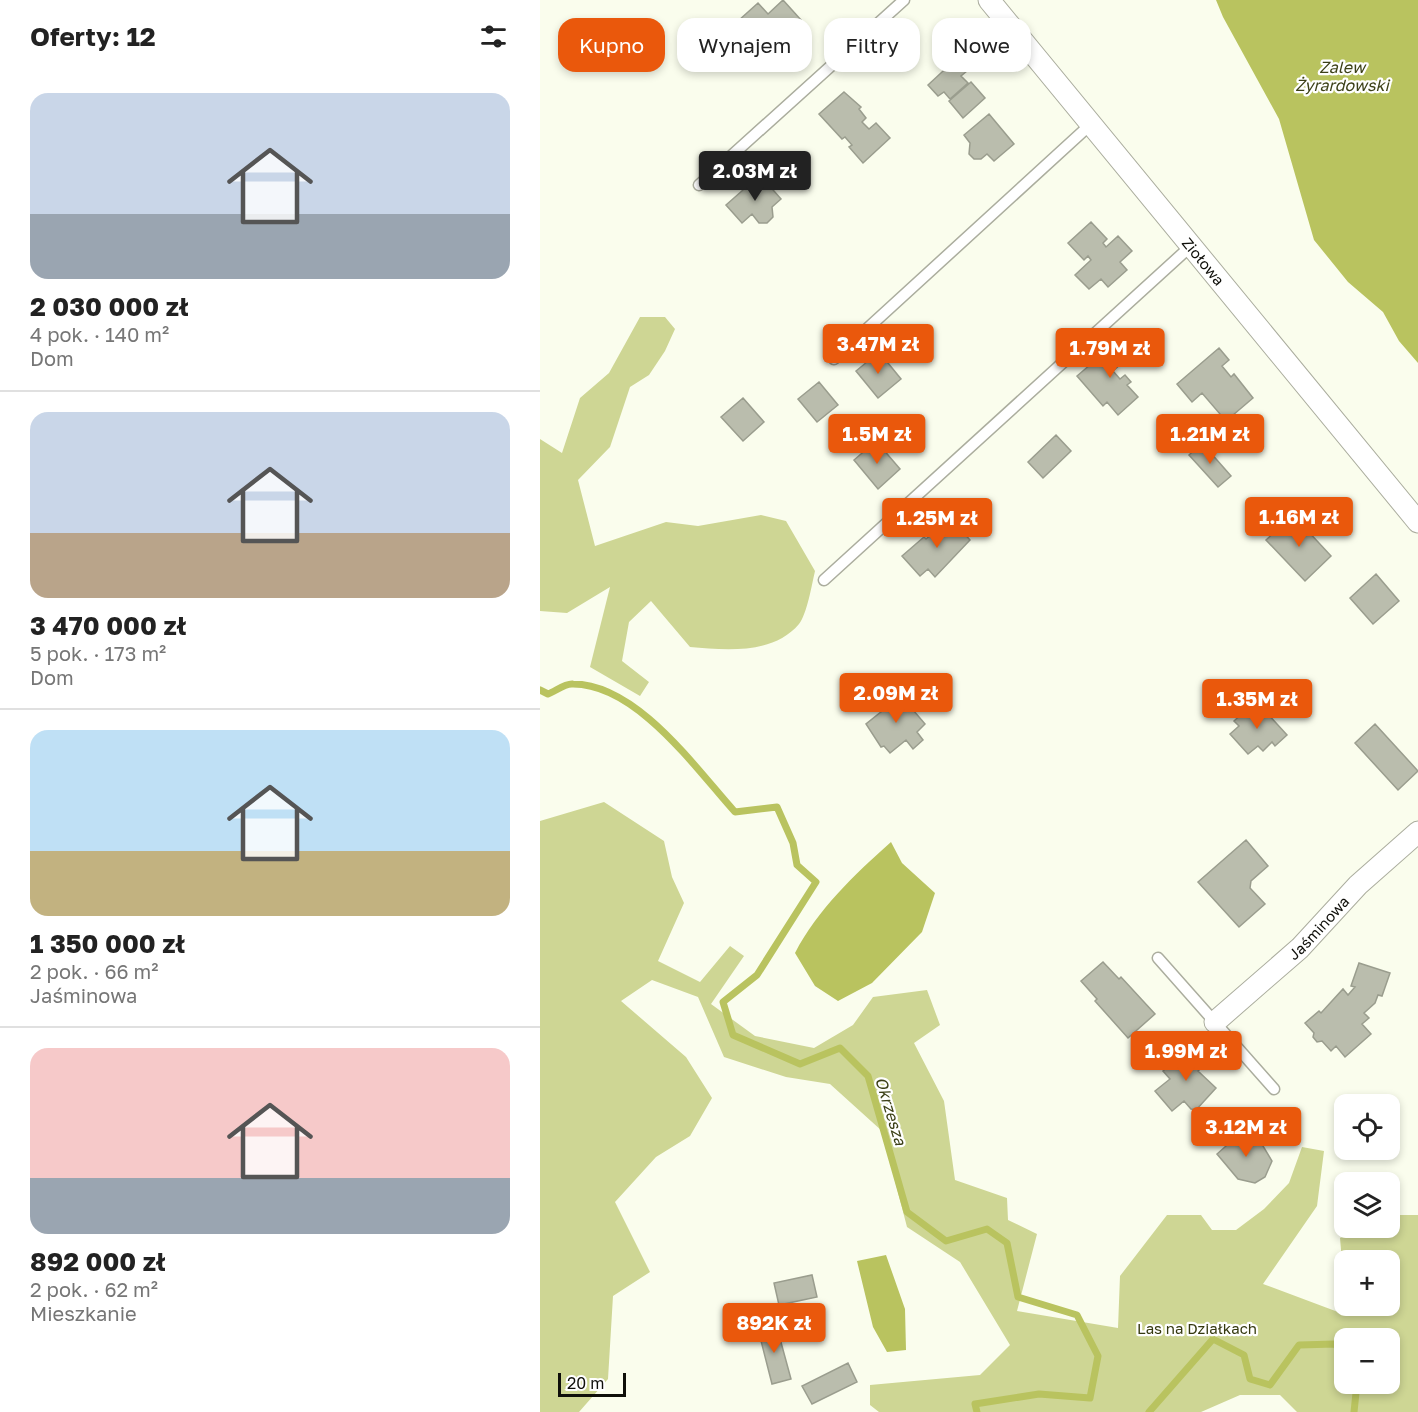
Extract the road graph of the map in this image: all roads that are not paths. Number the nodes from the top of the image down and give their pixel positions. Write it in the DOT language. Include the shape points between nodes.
graph roads {
  1 [pos="904,0"];
  2 [pos="988,0"];
  3 [pos="1091,124"];
  4 [pos="699,185"];
  5 [pos="1192,245"];
  6 [pos="834,359"];
  7 [pos="1418,522"];
  8 [pos="824,580"];
  9 [pos="1418,832"];
  10 [pos="1158,958"];
  11 [pos="1215,1022"];
  12 [pos="1275,1089"];
  1 -- 4 [label="lane"];
  2 -- 3 [label="street, Ziołowa"];
  3 -- 5 [label="street, Ziołowa"];
  3 -- 6 [label="lane"];
  5 -- 7 [label="street, Ziołowa"];
  5 -- 8 [label="lane"];
  9 -- 11 [label="street, Jaśminowa" via="1358,885 1300,948"];
  10 -- 11 [label="lane"];
  11 -- 12 [label="lane"];
}
